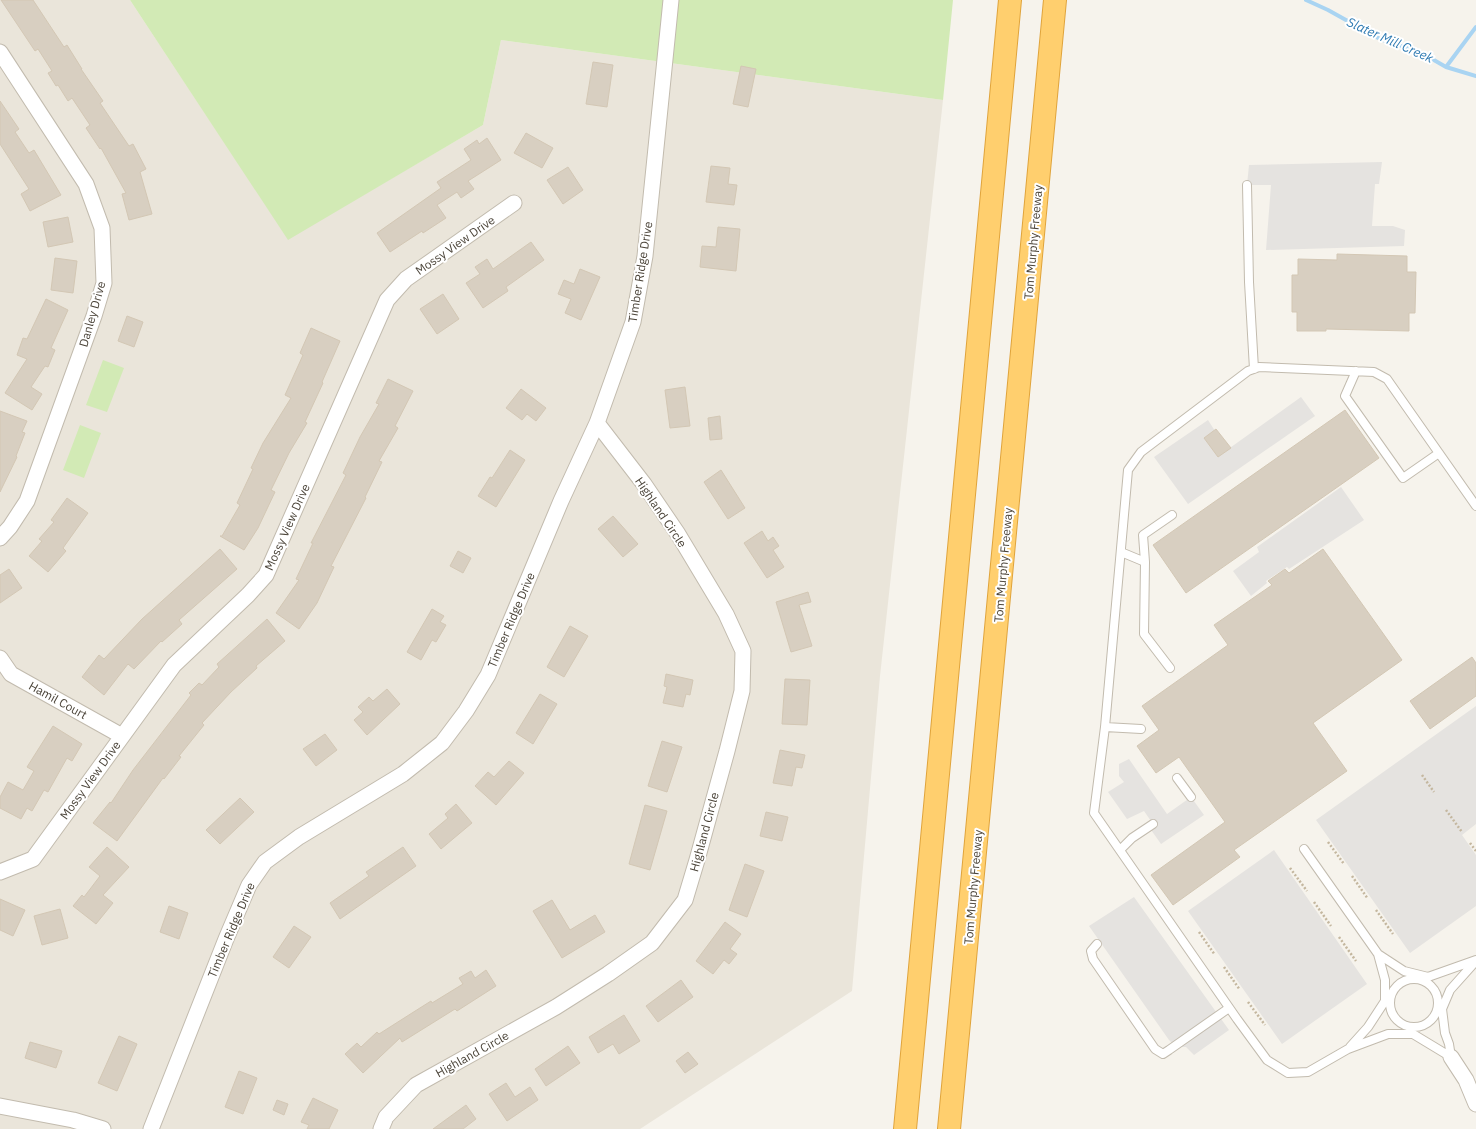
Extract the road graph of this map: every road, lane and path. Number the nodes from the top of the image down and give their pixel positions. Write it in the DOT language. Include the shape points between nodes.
graph roads {
  1 [pos="671,0"];
  2 [pos="1010,0"];
  3 [pos="1055,0"];
  4 [pos="0,52"];
  5 [pos="1248,185"];
  6 [pos="514,203"];
  7 [pos="1254,369"];
  8 [pos="1356,371"];
  9 [pos="597,423"];
  10 [pos="1439,453"];
  11 [pos="1476,506"];
  12 [pos="1172,514"];
  13 [pos="0,538"];
  14 [pos="1121,552"];
  15 [pos="1145,562"];
  16 [pos="0,658"];
  17 [pos="1170,668"];
  18 [pos="1105,727"];
  19 [pos="1141,729"];
  20 [pos="122,736"];
  21 [pos="1422,775"];
  22 [pos="1177,778"];
  23 [pos="1434,792"];
  24 [pos="1191,797"];
  25 [pos="1446,810"];
  26 [pos="1153,824"];
  27 [pos="1462,832"];
  28 [pos="1328,842"];
  29 [pos="1470,843"];
  30 [pos="1120,850"];
  31 [pos="1304,850"];
  32 [pos="1476,851"];
  33 [pos="1344,864"];
  34 [pos="1290,868"];
  35 [pos="0,872"];
  36 [pos="1352,876"];
  37 [pos="1307,891"];
  38 [pos="1368,899"];
  39 [pos="1314,902"];
  40 [pos="1376,910"];
  41 [pos="1331,926"];
  42 [pos="1200,932"];
  43 [pos="1393,934"];
  44 [pos="1339,937"];
  45 [pos="1097,944"];
  46 [pos="1378,954"];
  47 [pos="1216,955"];
  48 [pos="1476,960"];
  49 [pos="1356,961"];
  50 [pos="1224,967"];
  51 [pos="1418,974"];
  52 [pos="1405,981"];
  53 [pos="1427,983"];
  54 [pos="1240,990"];
  55 [pos="1248,1002"];
  56 [pos="1388,1004"];
  57 [pos="1440,1006"];
  58 [pos="961,1008"];
  59 [pos="1229,1008"];
  60 [pos="1401,1022"];
  61 [pos="1265,1025"];
  62 [pos="1419,1026"];
  63 [pos="1407,1034"];
  64 [pos="1348,1049"];
  65 [pos="1451,1057"];
  66 [pos="1476,1104"];
  67 [pos="0,1106"];
  68 [pos="103,1129"];
  69 [pos="151,1129"];
  70 [pos="381,1129"];
  71 [pos="905,1129"];
  72 [pos="949,1129"];
  73 [pos="960,1129"];
  1 -- 9 [label="street, Timber Ridge Drive" via="645,256 633,322"];
  2 -- 71 [label="highway"];
  3 -- 58 [label="highway, Tom Murphy Freeway"];
  4 -- 13 [label="street, Danley Drive" via="86,184 102,228 104,282 27,501"];
  5 -- 7 [label="lane" via="1249,282"];
  6 -- 20 [label="street, Mossy View Drive" via="406,279 387,300 266,575 174,665"];
  7 -- 8 [label="lane" via="1259,367"];
  7 -- 14 [label="lane" via="1141,452 1128,470"];
  8 -- 10 [label="lane" via="1374,372 1387,379"];
  8 -- 10 [label="lane" via="1345,396 1403,478"];
  9 -- 69 [label="street, Timber Ridge Drive" via="561,501 488,675 442,743 403,774 299,837 265,862 249,885"];
  9 -- 70 [label="street, Highland Circle" via="644,484 678,534 726,614 743,651 742,691 685,900 652,944 556,1007 416,1085 386,1117"];
  10 -- 11 [label="lane"];
  12 -- 15 [label="lane" via="1143,535"];
  14 -- 15 [label="lane"];
  14 -- 18 [label="lane"];
  15 -- 17 [label="lane" via="1144,634"];
  16 -- 20 [label="street, Hamil Court" via="11,674"];
  18 -- 19 [label="lane"];
  18 -- 30 [label="lane" via="1094,813"];
  20 -- 35 [label="street, Mossy View Drive" via="33,859"];
  21 -- 23 [label="path"];
  22 -- 24 [label="lane"];
  25 -- 27 [label="path"];
  26 -- 30 [label="lane"];
  28 -- 33 [label="path"];
  29 -- 32 [label="path"];
  30 -- 59 [label="lane"];
  31 -- 46 [label="lane"];
  34 -- 37 [label="path"];
  36 -- 38 [label="path"];
  39 -- 41 [label="path"];
  40 -- 43 [label="path"];
  42 -- 47 [label="path"];
  44 -- 49 [label="path"];
  45 -- 59 [label="lane" via="1091,952 1093,959 1155,1049 1163,1054"];
  46 -- 51 [label="lane" via="1404,971"];
  46 -- 56 [label="lane"];
  48 -- 51 [label="lane" via="1428,976"];
  48 -- 57 [label="lane"];
  50 -- 54 [label="path"];
  51 -- 52 [label="lane"];
  51 -- 53 [label="lane"];
  52 -- 53 [label="lane" via="1413,979"];
  52 -- 56 [label="lane" via="1393,991"];
  53 -- 57 [label="lane" via="1433,988"];
  55 -- 61 [label="path"];
  56 -- 60 [label="lane"];
  56 -- 64 [label="lane"];
  57 -- 62 [label="lane" via="1428,1022"];
  57 -- 65 [label="lane"];
  58 -- 72 [label="highway, Tom Murphy Freeway"];
  58 -- 73 [label="highway"];
  59 -- 64 [label="lane" via="1267,1060 1288,1073 1308,1072"];
  60 -- 62 [label="lane" via="1412,1027"];
  60 -- 63 [label="lane"];
  62 -- 63 [label="lane"];
  63 -- 64 [label="lane" via="1388,1034"];
  63 -- 65 [label="lane" via="1413,1034"];
  65 -- 66 [label="street" via="1466,1080"];
  67 -- 68 [label="street" via="73,1120"];
}
